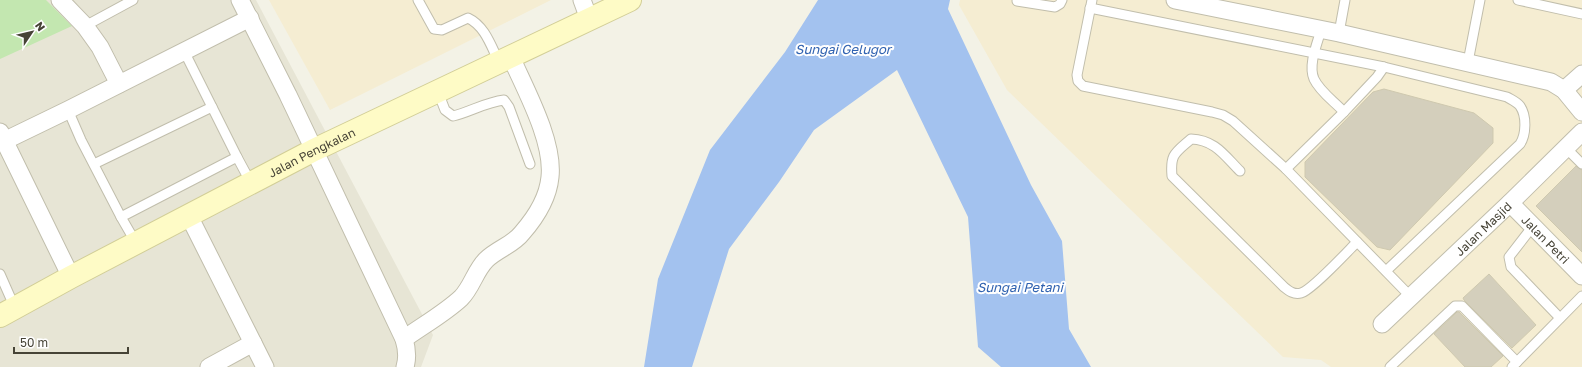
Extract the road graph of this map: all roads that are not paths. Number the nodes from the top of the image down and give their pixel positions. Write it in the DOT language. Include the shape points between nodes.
graph roads {
  1 [pos="60,0"];
  2 [pos="134,0"];
  3 [pos="240,0"];
  4 [pos="418,0"];
  5 [pos="630,0"];
  6 [pos="1062,0"];
  7 [pos="1175,0"];
  8 [pos="1345,0"];
  9 [pos="1480,0"];
  10 [pos="1518,0"];
  11 [pos="1017,1"];
  12 [pos="1201,3"];
  13 [pos="1091,4"];
  14 [pos="585,10"];
  15 [pos="1582,14"];
  16 [pos="250,18"];
  17 [pos="85,26"];
  18 [pos="1322,30"];
  19 [pos="1339,33"];
  20 [pos="184,51"];
  21 [pos="1315,53"];
  22 [pos="505,59"];
  23 [pos="1468,62"];
  24 [pos="1384,67"];
  25 [pos="1582,74"];
  26 [pos="119,84"];
  27 [pos="1564,90"];
  28 [pos="438,92"];
  29 [pos="212,107"];
  30 [pos="68,110"];
  31 [pos="1344,112"];
  32 [pos="1582,112"];
  33 [pos="1582,132"];
  34 [pos="2,136"];
  35 [pos="1566,148"];
  36 [pos="314,150"];
  37 [pos="238,157"];
  38 [pos="94,164"];
  39 [pos="530,164"];
  40 [pos="1582,164"];
  41 [pos="1286,169"];
  42 [pos="1240,170"];
  43 [pos="251,183"];
  44 [pos="1510,203"];
  45 [pos="189,216"];
  46 [pos="121,217"];
  47 [pos="1533,226"];
  48 [pos="1357,242"];
  49 [pos="136,244"];
  50 [pos="1386,271"];
  51 [pos="0,274"];
  52 [pos="1582,276"];
  53 [pos="71,277"];
  54 [pos="1582,296"];
  55 [pos="1411,297"];
  56 [pos="8,312"];
  57 [pos="1560,318"];
  58 [pos="1382,324"];
  59 [pos="404,338"];
  60 [pos="253,343"];
  61 [pos="1515,364"];
  62 [pos="209,367"];
  63 [pos="265,367"];
  64 [pos="405,367"];
  65 [pos="1390,367"];
  1 -- 17 [label="street"];
  2 -- 17 [label="lane"];
  3 -- 16 [label="street"];
  4 -- 22 [label="lane" via="434,29 442,30 468,18 484,31"];
  5 -- 14 [label="main road, Jalan Pengkalan"];
  6 -- 11 [label="lane" via="1055,7"];
  7 -- 12 [label="street"];
  8 -- 19 [label="lane"];
  9 -- 23 [label="lane"];
  10 -- 15 [label="lane"];
  12 -- 18 [label="street"];
  13 -- 21 [label="lane"];
  13 -- 41 [label="lane" via="1076,75 1082,86 1223,115"];
  14 -- 22 [label="main road, Jalan Pengkalan"];
  16 -- 20 [label="street"];
  16 -- 36 [label="street"];
  17 -- 26 [label="street" via="100,47"];
  18 -- 19 [label="street"];
  18 -- 21 [label="lane"];
  19 -- 23 [label="street"];
  20 -- 26 [label="street"];
  20 -- 29 [label="lane"];
  21 -- 24 [label="lane"];
  21 -- 31 [label="lane" via="1314,79"];
  22 -- 28 [label="main road, Jalan Pengkalan"];
  22 -- 59 [label="street" via="543,131 551,160 547,191 540,210 521,234 485,260 461,298"];
  23 -- 27 [label="street" via="1551,82"];
  24 -- 31 [label="lane" via="1377,78"];
  24 -- 50 [label="lane" via="1507,97 1516,102 1524,113 1525,132 1520,144"];
  25 -- 27 [label="street"];
  26 -- 30 [label="street"];
  27 -- 32 [label="street"];
  28 -- 36 [label="main road, Jalan Pengkalan"];
  28 -- 39 [label="lane" via="444,110 453,116 504,100"];
  29 -- 37 [label="lane"];
  29 -- 38 [label="lane"];
  30 -- 34 [label="street"];
  30 -- 38 [label="lane"];
  31 -- 41 [label="lane"];
  33 -- 35 [label="street, Jalan Masjid"];
  34 -- 53 [label="street"];
  35 -- 40 [label="lane"];
  35 -- 44 [label="street, Jalan Masjid"];
  36 -- 43 [label="main road, Jalan Pengkalan"];
  36 -- 59 [label="street"];
  37 -- 43 [label="lane"];
  37 -- 46 [label="lane"];
  38 -- 46 [label="lane"];
  41 -- 48 [label="lane"];
  42 -- 48 [label="lane" via="1208,142 1200,139 1191,139 1176,153 1171,162 1172,176 1293,293 1302,293 1316,282"];
  43 -- 45 [label="main road, Jalan Pengkalan"];
  44 -- 47 [label="street, Jalan Petri"];
  44 -- 55 [label="street, Jalan Masjid"];
  45 -- 49 [label="main road, Jalan Pengkalan"];
  45 -- 60 [label="street"];
  46 -- 49 [label="lane"];
  47 -- 52 [label="street, Jalan Petri"];
  47 -- 57 [label="lane" via="1509,257 1511,267"];
  48 -- 50 [label="lane"];
  49 -- 53 [label="main road, Jalan Pengkalan"];
  50 -- 55 [label="lane"];
  51 -- 56 [label="lane"];
  53 -- 56 [label="main road, Jalan Pengkalan"];
  54 -- 57 [label="lane"];
  55 -- 58 [label="street, Jalan Masjid"];
  57 -- 61 [label="lane"];
  59 -- 64 [label="street" via="407,358"];
  60 -- 62 [label="street"];
  60 -- 63 [label="street"];
  61 -- 65 [label="lane" via="1462,306 1454,306"];
}
